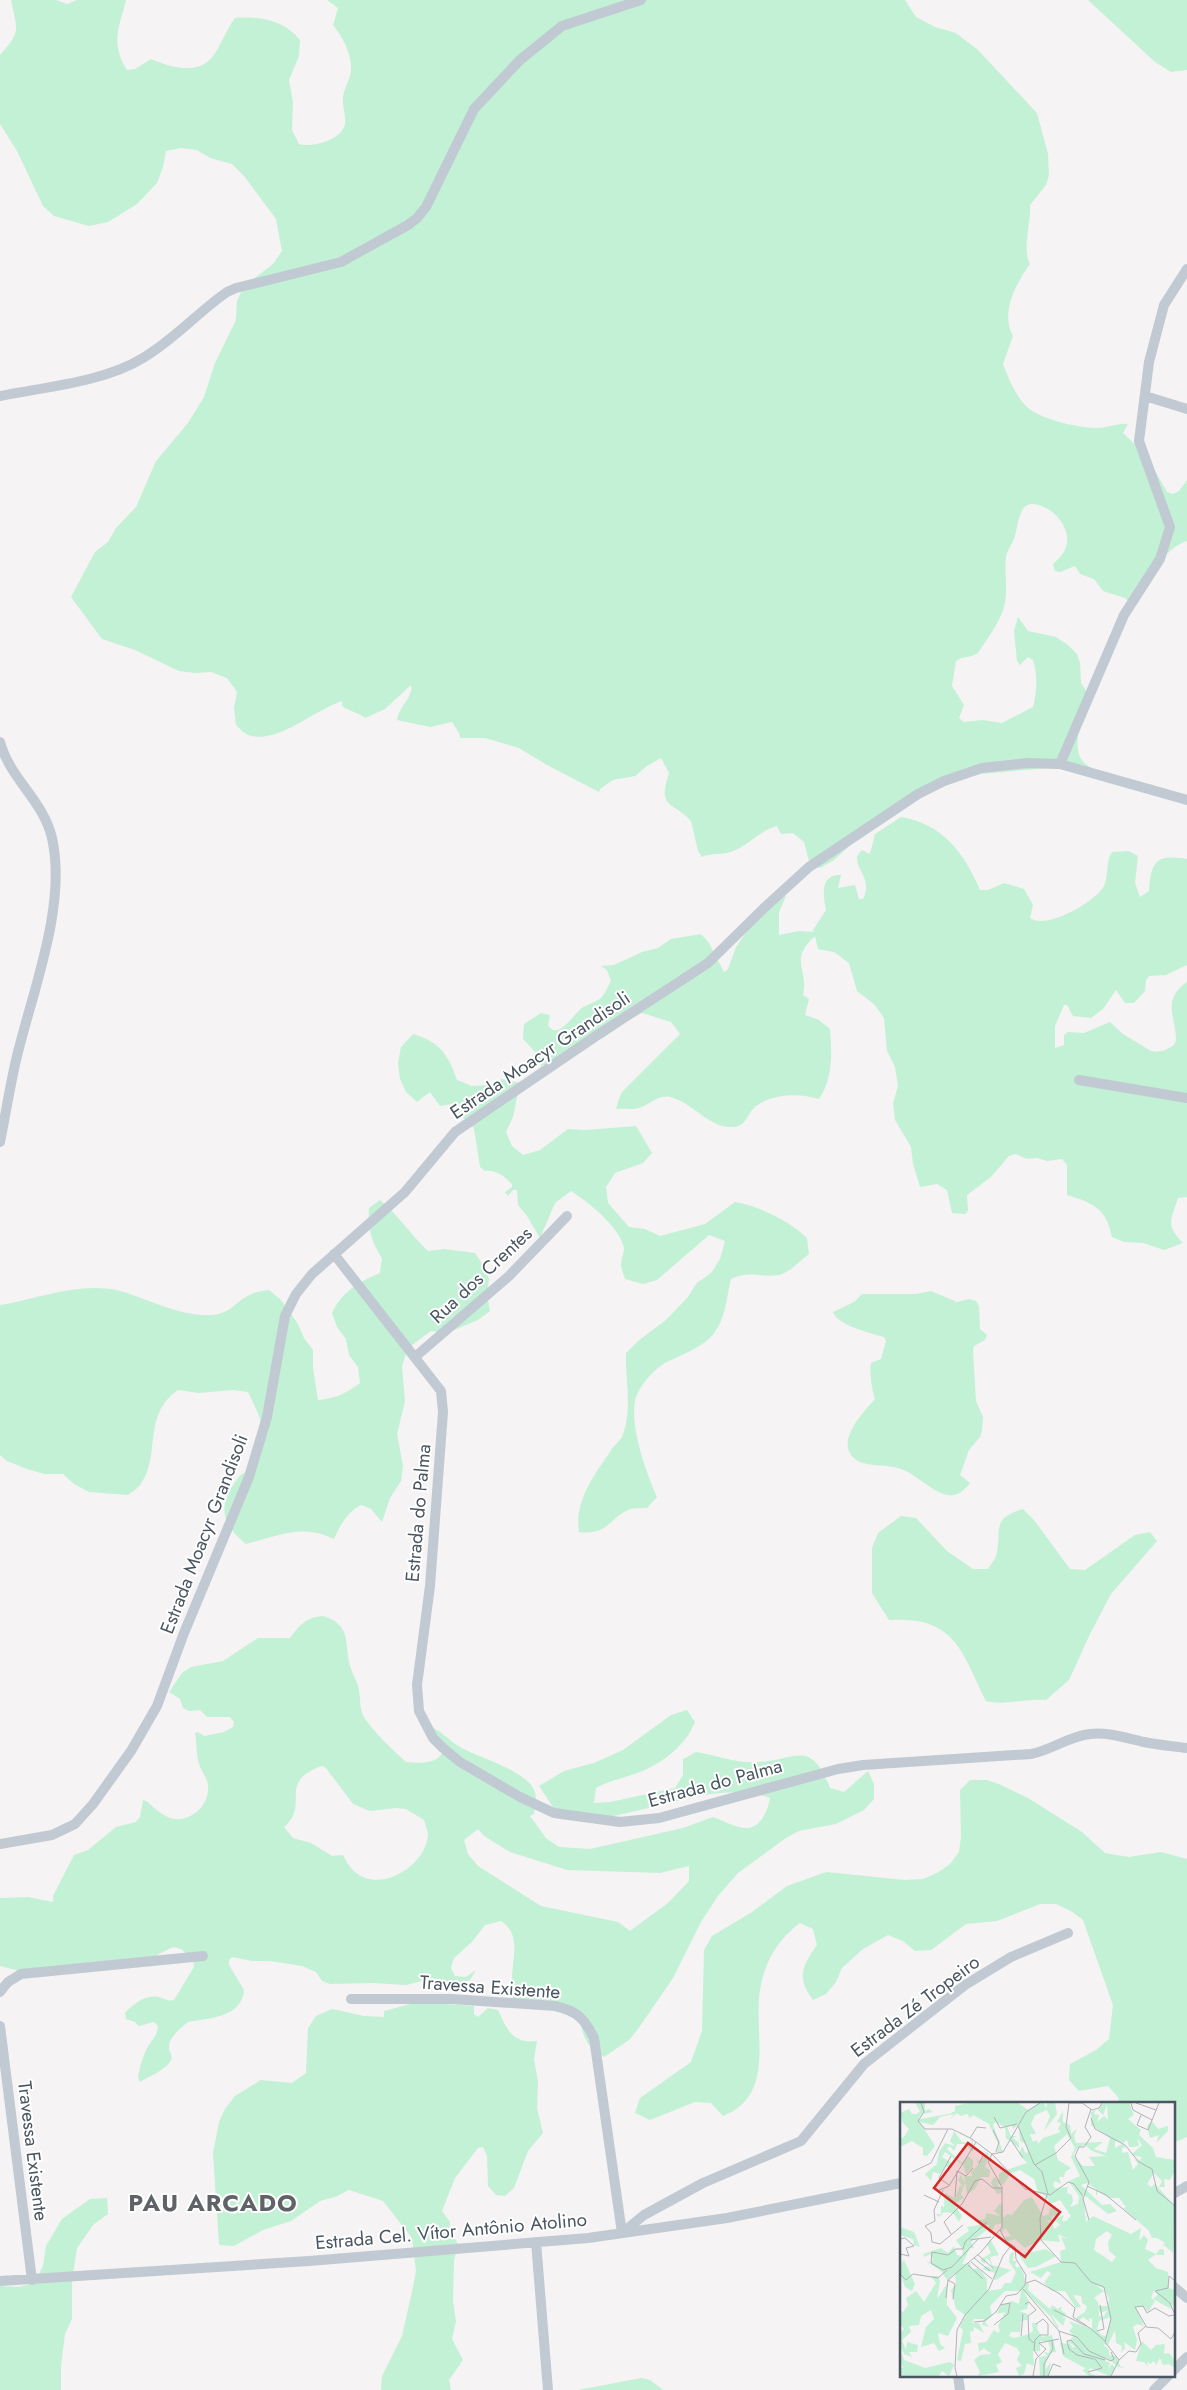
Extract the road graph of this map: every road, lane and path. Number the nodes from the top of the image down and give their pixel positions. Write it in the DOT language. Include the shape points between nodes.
graph roads {
  1 [pos="641,0"];
  2 [pos="1187,269"];
  3 [pos="0,396"];
  4 [pos="1145,396"];
  5 [pos="1187,409"];
  6 [pos="0,742"];
  7 [pos="1060,764"];
  8 [pos="1187,800"];
  9 [pos="1079,1080"];
  10 [pos="1187,1098"];
  11 [pos="0,1142"];
  12 [pos="568,1216"];
  13 [pos="334,1254"];
  14 [pos="415,1356"];
  15 [pos="1187,1748"];
  16 [pos="0,1844"];
  17 [pos="1068,1933"];
  18 [pos="203,1956"];
  19 [pos="0,1992"];
  20 [pos="351,1999"];
  21 [pos="0,2026"];
  22 [pos="900,2183"];
  23 [pos="1187,2186"];
  24 [pos="1174,2193"];
  25 [pos="622,2234"];
  26 [pos="536,2242"];
  27 [pos="32,2280"];
  28 [pos="0,2281"];
  29 [pos="1174,2287"];
  30 [pos="1187,2298"];
  31 [pos="1187,2357"];
  32 [pos="1174,2370"];
  33 [pos="1166,2378"];
  34 [pos="548,2390"];
  35 [pos="1154,2390"];
  1 -- 3 [label="street" via="562,26 520,60 474,109 426,206 408,225 341,262 227,292 162,346 122,368 103,375"];
  2 -- 4 [label="street" via="1164,305 1149,362"];
  4 -- 5 [label="street"];
  4 -- 7 [label="street" via="1139,441 1170,527 1160,559 1124,615"];
  6 -- 11 [label="street" via="12,770 39,804 52,836 56,866 44,959 17,1057"];
  7 -- 8 [label="street, Estrada Moacyr Grandisoli"];
  7 -- 13 [label="street, Estrada Moacyr Grandisoli" via="982,768 944,781 918,794 817,862 708,963 455,1132 406,1192"];
  9 -- 10 [label="street"];
  12 -- 14 [label="street, Rua dos Crentes" via="509,1276"];
  13 -- 14 [label="street, Estrada do Palma"];
  13 -- 16 [label="street, Estrada Moacyr Grandisoli" via="296,1294 285,1316 267,1416 249,1477 157,1706 131,1751 93,1804 74,1824 52,1835"];
  14 -- 15 [label="street, Estrada do Palma" via="441,1391 443,1407 430,1586 417,1685 419,1711 442,1748 520,1796 554,1813 620,1822 659,1818 838,1769 1032,1754 1077,1736 1091,1734 1110,1734"];
  17 -- 25 [label="street, Estrada Zé Tropeiro" via="1011,1957 965,1985 864,2064 800,2142 703,2183 644,2215"];
  18 -- 19 [label="street" via="20,1974"];
  20 -- 25 [label="street, Travessa Existente" via="451,1999 555,2006 569,2009 586,2021 594,2038"];
  21 -- 27 [label="street, Travessa Existente"];
  22 -- 25 [label="street, Estrada Cel. Vítor Antônio Atolino" via="727,2218"];
  23 -- 24 [label="street"];
  25 -- 26 [label="street, Estrada Cel. Vítor Antônio Atolino"];
  26 -- 27 [label="street, Estrada Cel. Vítor Antônio Atolino"];
  26 -- 34 [label="street"];
  27 -- 28 [label="street, Estrada Cel. Vítor Antônio Atolino"];
  29 -- 30 [label="street"];
  31 -- 32 [label="street"];
  33 -- 35 [label="street"];
}
